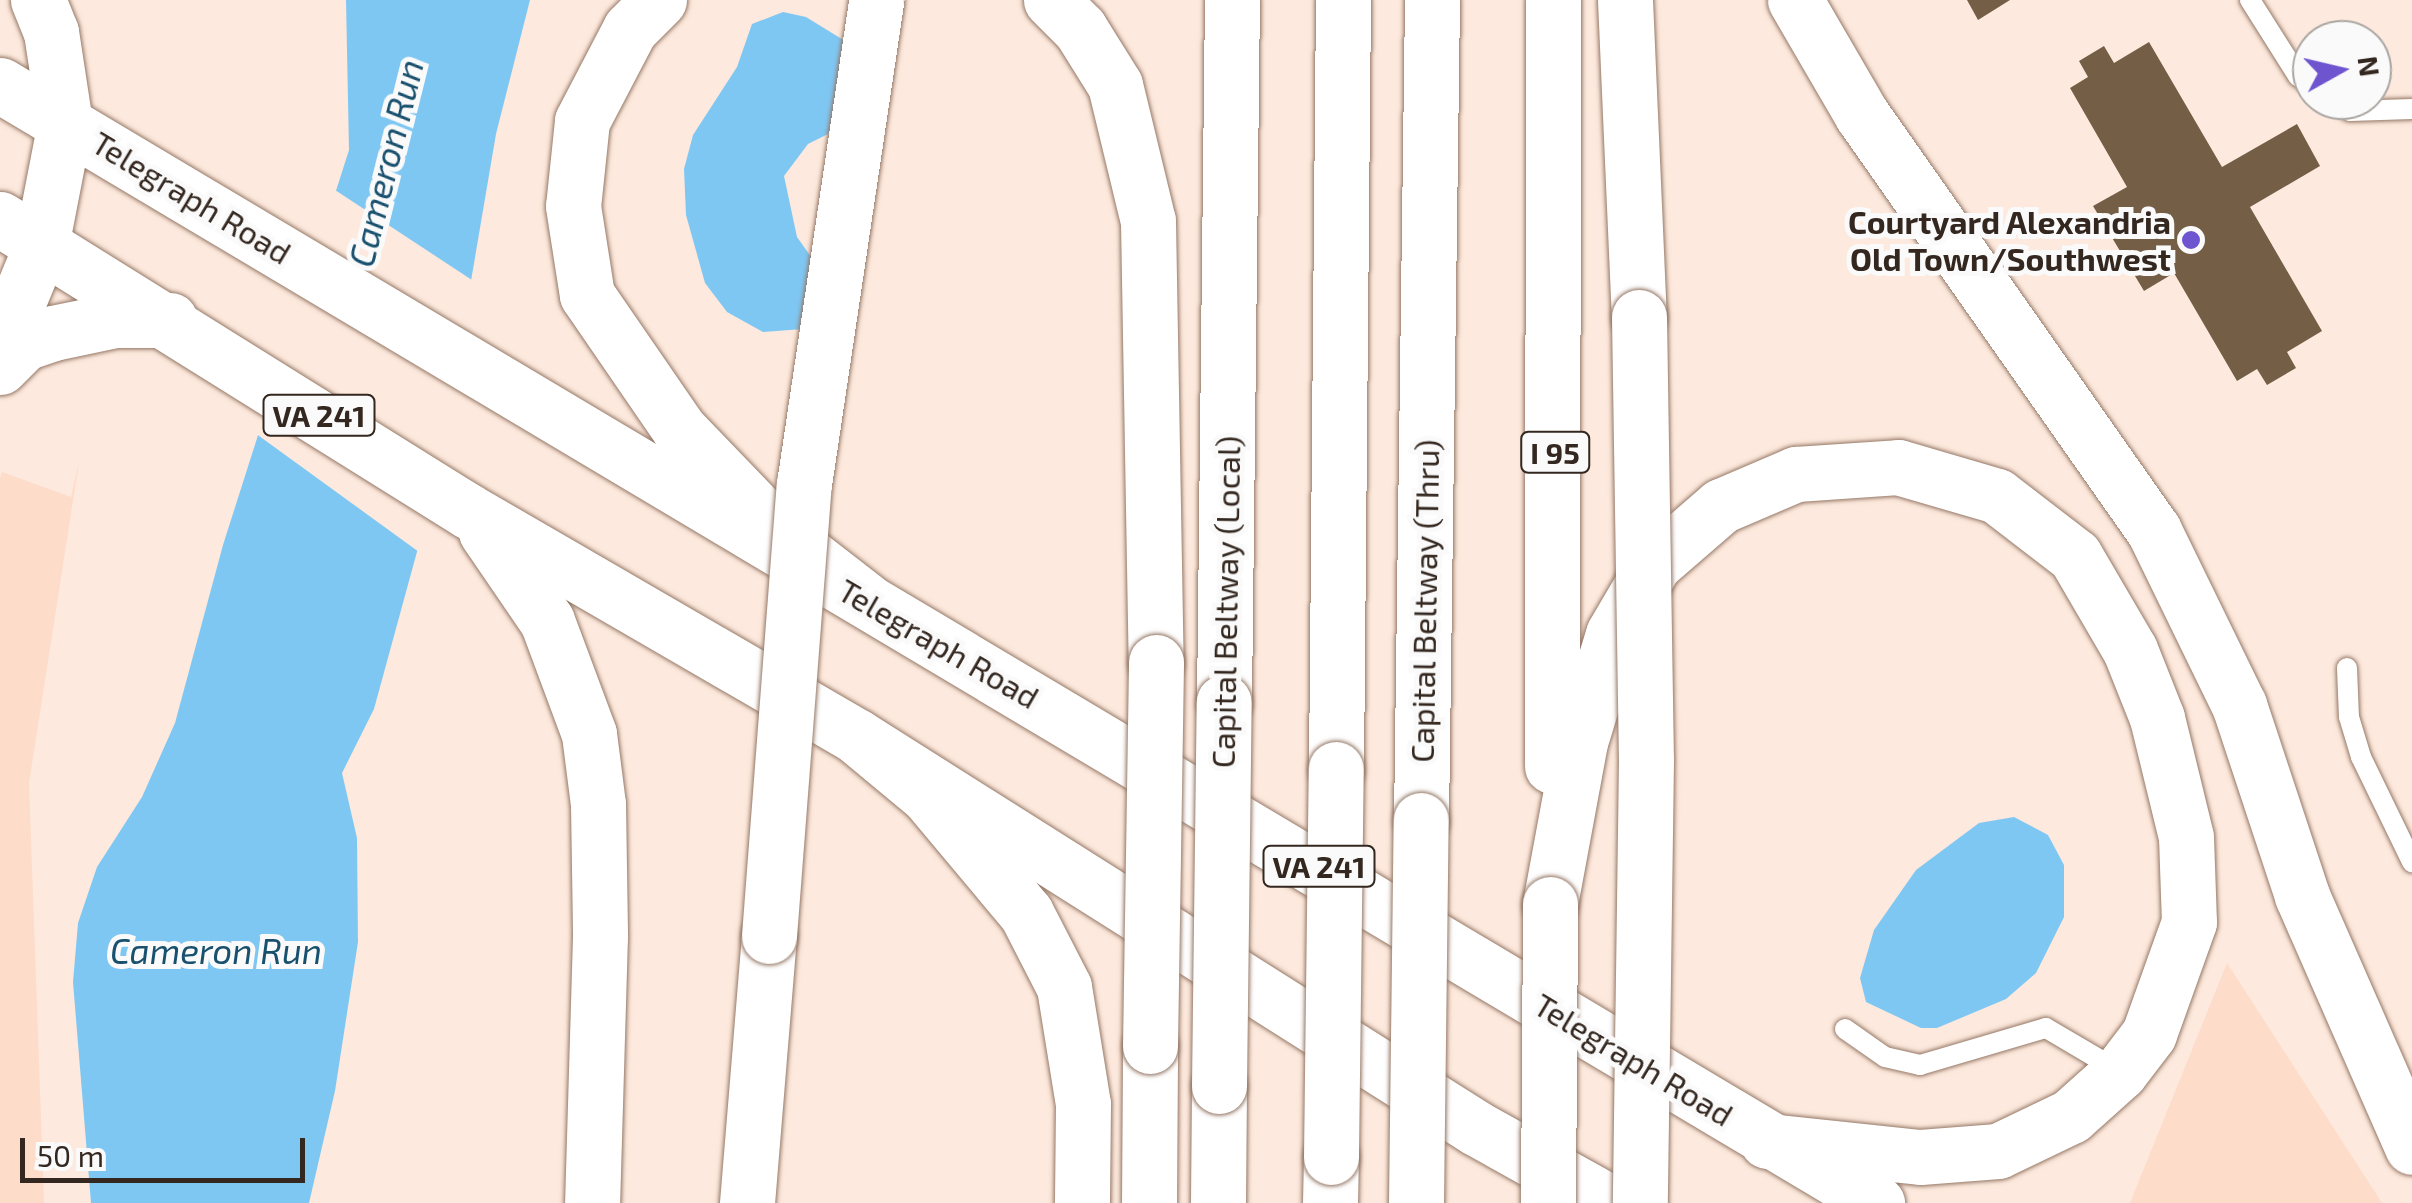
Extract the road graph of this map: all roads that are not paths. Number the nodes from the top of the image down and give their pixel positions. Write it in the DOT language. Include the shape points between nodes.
graph roads {
  1 [pos="38,0"];
  2 [pos="659,0"];
  3 [pos="876,0"];
  4 [pos="1051,0"];
  5 [pos="1232,0"];
  6 [pos="1342,0"];
  7 [pos="1432,0"];
  8 [pos="1553,0"];
  9 [pos="1625,0"];
  10 [pos="1795,0"];
  11 [pos="2250,0"];
  12 [pos="2292,66"];
  13 [pos="0,85"];
  14 [pos="65,123"];
  15 [pos="21,232"];
  16 [pos="109,306"];
  17 [pos="0,346"];
  18 [pos="0,367"];
  19 [pos="468,510"];
  20 [pos="866,600"];
  21 [pos="2347,668"];
  22 [pos="856,736"];
  23 [pos="2412,862"];
  24 [pos="1550,904"];
  25 [pos="769,936"];
  26 [pos="1845,1030"];
  27 [pos="2120,1072"];
  28 [pos="1767,1140"];
  29 [pos="2412,1147"];
  30 [pos="1330,1180"];
  31 [pos="592,1203"];
  32 [pos="747,1203"];
  33 [pos="767,1203"];
  34 [pos="1082,1203"];
  35 [pos="1149,1203"];
  36 [pos="1218,1203"];
  37 [pos="1416,1203"];
  38 [pos="1548,1203"];
  39 [pos="1611,1203"];
  40 [pos="1640,1203"];
  41 [pos="1877,1203"];
  1 -- 14 [label="main road" via="52,32"];
  2 -- 20 [label="main road" via="630,29 582,121 573,206 587,294 679,429 777,531"];
  3 -- 25 [label="main road, bridge" via="804,484"];
  4 -- 35 [label="main road, bridge" via="1080,29 1115,85 1148,221 1156,662"];
  5 -- 36 [label="main road, Capital Beltway (Local), bridge"];
  6 -- 30 [label="main road, bridge"];
  7 -- 37 [label="main road, Capital Beltway (Thru), bridge"];
  8 -- 24 [label="main road, I 95"];
  9 -- 40 [label="main road, bridge" via="1639,318 1646,760"];
  10 -- 29 [label="main road" via="1862,115 2154,531 2239,705 2302,896"];
  11 -- 12 [label="lane"];
  13 -- 14 [label="main road, Telegraph Road"];
  14 -- 15 [label="main road"];
  14 -- 20 [label="main road, Telegraph Road / VA 241"];
  15 -- 16 [label="main road, VA 241"];
  15 -- 17 [label="main road"];
  16 -- 18 [label="main road" via="24,343"];
  16 -- 19 [label="main road, VA 241" via="170,320"];
  19 -- 22 [label="main road, VA 241"];
  19 -- 31 [label="main road" via="512,561 547,621 589,734 598,804 600,936"];
  20 -- 28 [label="main road, Telegraph Road / VA 241" via="1308,859"];
  21 -- 23 [label="lane" via="2361,756"];
  22 -- 34 [label="main road" via="928,796 1026,913 1064,987 1082,1104"];
  22 -- 39 [label="main road, VA 241" via="1476,1128"];
  24 -- 27 [label="main road" via="1598,676 1632,594 1674,543 1721,506 1796,474 1898,467 1965,482 2037,522 2075,556 2130,650 2174,777 2186,837 2189,922 2166,1001"];
  24 -- 38 [label="main road, I 95, bridge"];
  25 -- 32 [label="main road"];
  25 -- 33 [label="main road"];
  26 -- 27 [label="lane" via="1885,1057 1920,1065 2046,1028"];
  27 -- 28 [label="main road" via="2070,1116 1998,1151 1920,1157"];
  28 -- 41 [label="main road, Telegraph Road / VA 241"];
}
